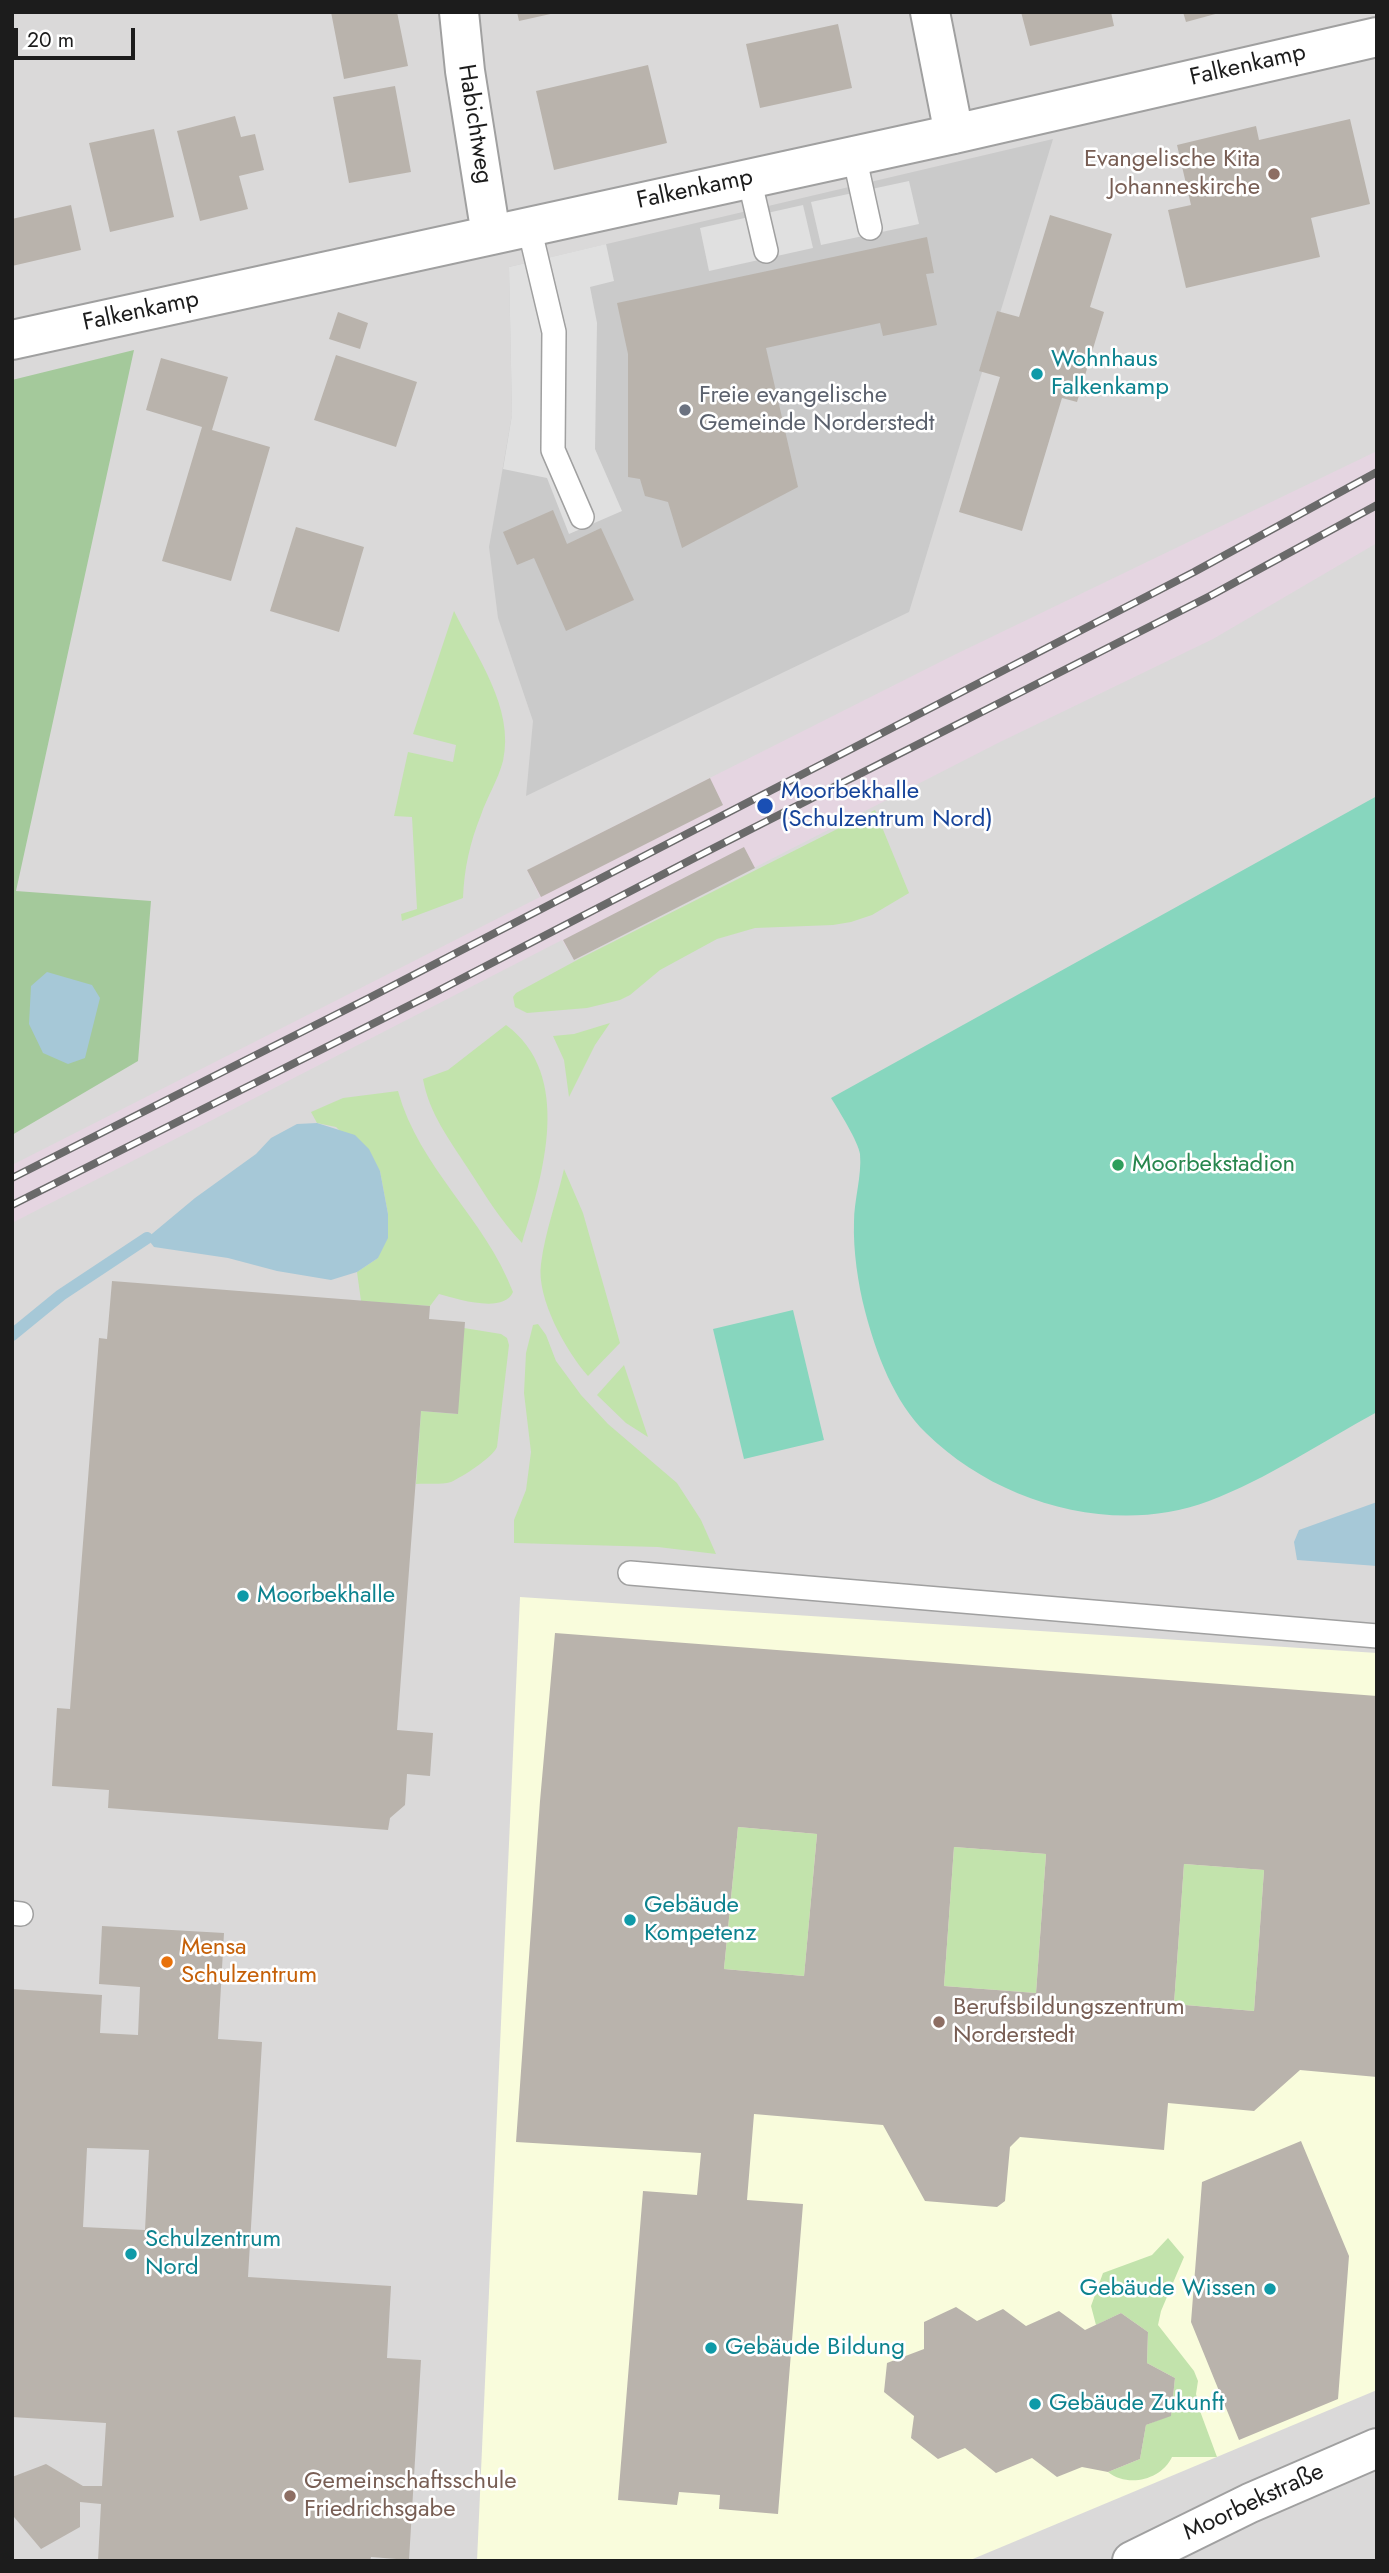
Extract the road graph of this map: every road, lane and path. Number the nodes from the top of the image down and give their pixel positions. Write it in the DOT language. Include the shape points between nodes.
graph roads {
  1 [pos="459,12"];
  2 [pos="930,12"];
  3 [pos="1377,37"];
  4 [pos="954,134"];
  5 [pos="854,155"];
  6 [pos="749,178"];
  7 [pos="529,227"];
  8 [pos="870,228"];
  9 [pos="491,235"];
  10 [pos="766,251"];
  11 [pos="12,340"];
  12 [pos="582,517"];
  13 [pos="630,1573"];
  14 [pos="1377,1636"];
  15 [pos="1377,2448"];
  16 [pos="1132,2561"];
  1 -- 9 [label="street, Habichtweg"];
  2 -- 4 [label="street"];
  3 -- 4 [label="street, Falkenkamp"];
  4 -- 5 [label="street, Falkenkamp"];
  5 -- 6 [label="street, Falkenkamp"];
  5 -- 8 [label="lane"];
  6 -- 7 [label="street, Falkenkamp"];
  6 -- 10 [label="lane"];
  7 -- 9 [label="street, Falkenkamp"];
  7 -- 12 [label="lane" via="554,332 553,450"];
  9 -- 11 [label="street, Falkenkamp"];
  13 -- 14 [label="lane"];
  15 -- 16 [label="street, Moorbekstraße"];
}
